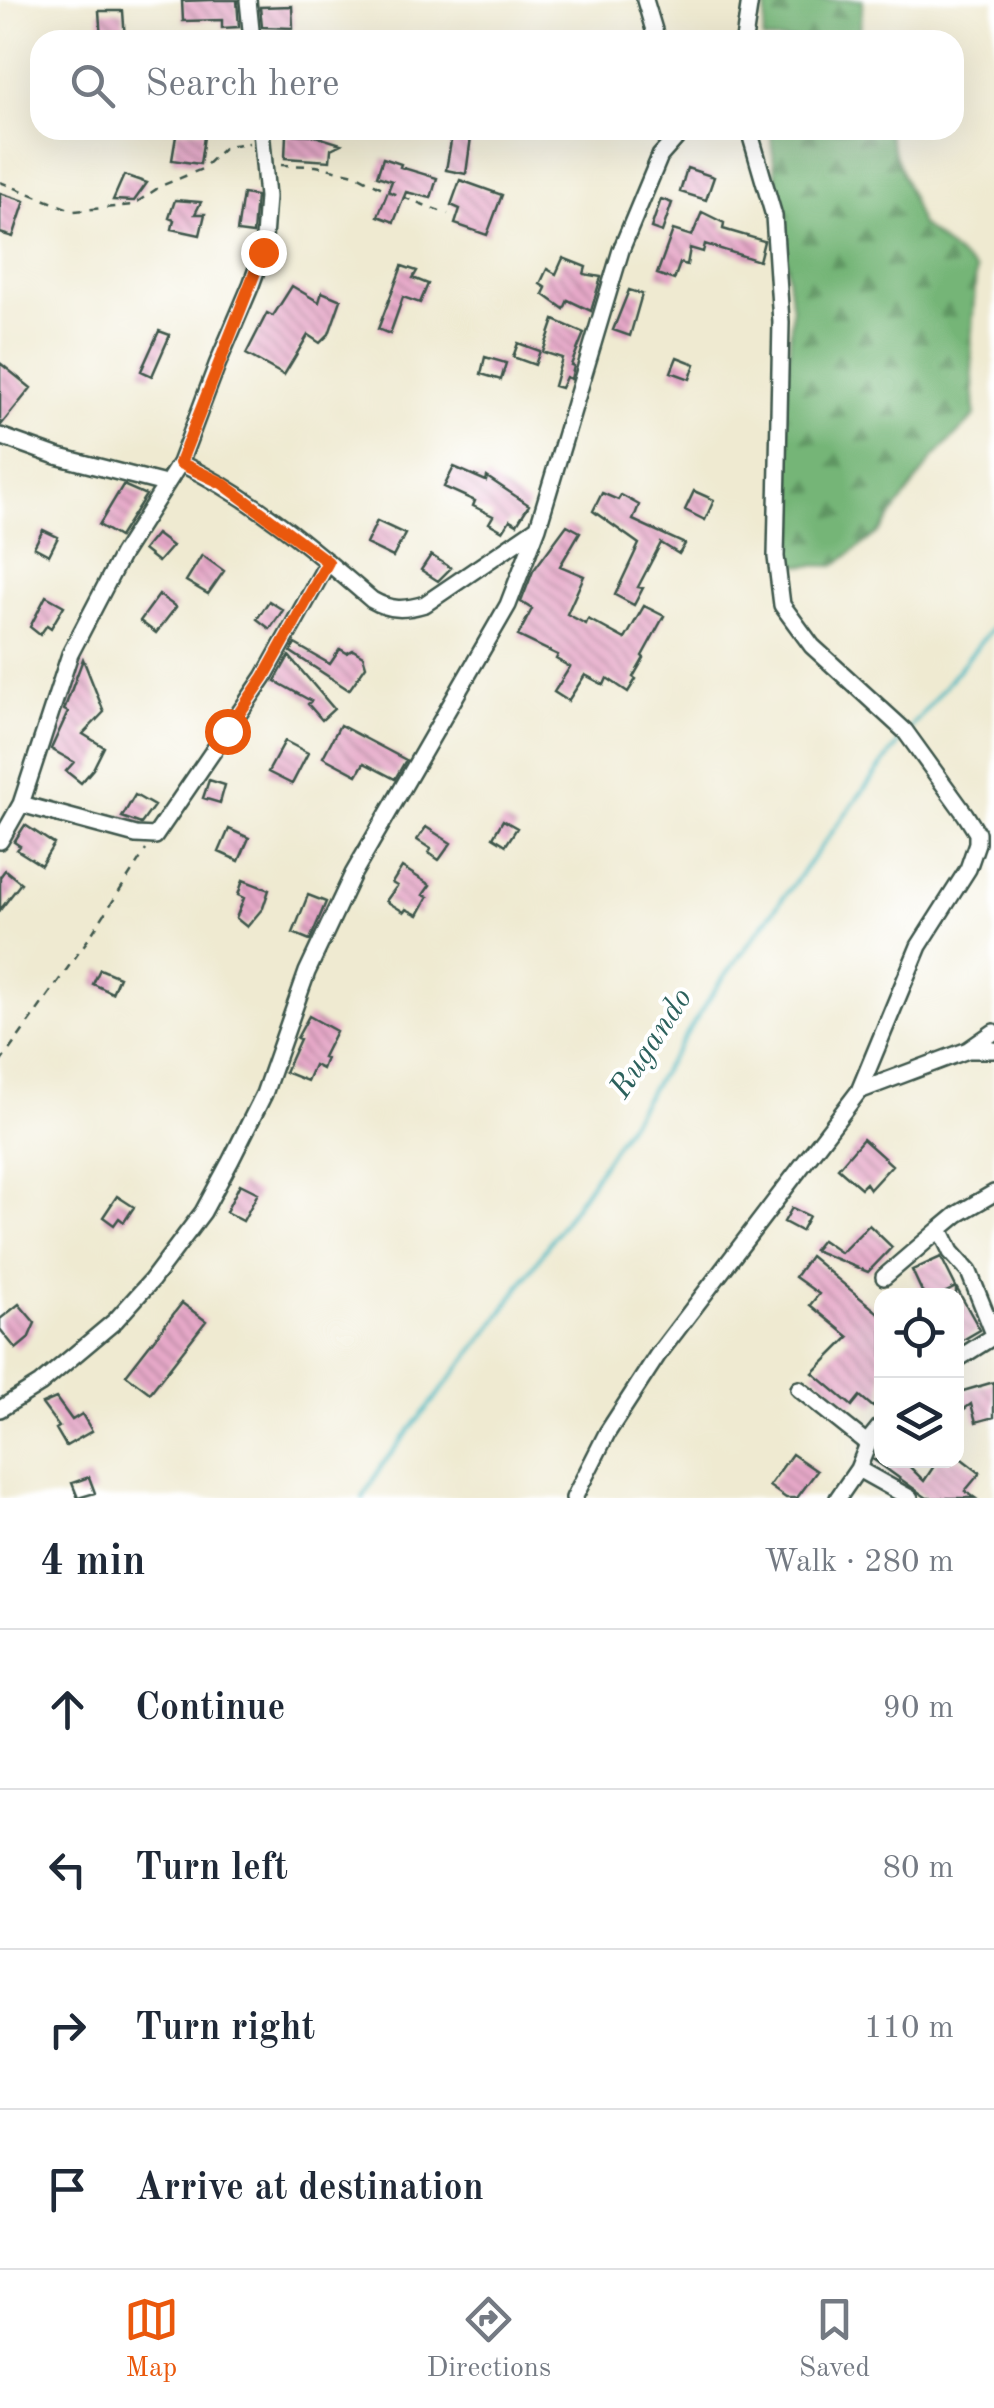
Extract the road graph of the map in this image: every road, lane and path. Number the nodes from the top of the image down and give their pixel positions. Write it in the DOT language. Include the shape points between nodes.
graph roads {
  1 [pos="248,0"];
  2 [pos="646,0"];
  3 [pos="750,0"];
  4 [pos="251,30"];
  5 [pos="654,30"];
  6 [pos="744,30"];
  7 [pos="246,140"];
  8 [pos="262,140"];
  9 [pos="674,140"];
  10 [pos="752,140"];
  11 [pos="264,164"];
  12 [pos="0,182"];
  13 [pos="448,214"];
  14 [pos="0,436"];
  15 [pos="180,463"];
  16 [pos="165,484"];
  17 [pos="538,527"];
  18 [pos="328,562"];
  19 [pos="21,804"];
  20 [pos="155,836"];
  21 [pos="0,841"];
  22 [pos="994,1032"];
  23 [pos="968,1050"];
  24 [pos="994,1050"];
  25 [pos="0,1063"];
  26 [pos="859,1091"];
  27 [pos="994,1193"];
  28 [pos="940,1229"];
  29 [pos="884,1276"];
  30 [pos="994,1335"];
  31 [pos="964,1355"];
  32 [pos="799,1388"];
  33 [pos="0,1408"];
  34 [pos="874,1435"];
  35 [pos="868,1444"];
  36 [pos="858,1469"];
  37 [pos="574,1498"];
  38 [pos="838,1498"];
  39 [pos="910,1498"];
  1 -- 4 [label="street"];
  2 -- 5 [label="street"];
  3 -- 6 [label="street"];
  7 -- 12 [label="path" via="133,205 74,211"];
  8 -- 11 [label="street"];
  9 -- 17 [label="street" via="660,156 620,250"];
  10 -- 26 [label="street" via="774,216 781,322 776,557 782,605 812,646 904,730 977,834 976,854 919,946"];
  11 -- 13 [label="path" via="355,174"];
  11 -- 15 [label="street" via="263,252"];
  14 -- 16 [label="street"];
  15 -- 16 [label="street"];
  15 -- 18 [label="street" via="222,483"];
  16 -- 19 [label="street" via="70,654"];
  17 -- 18 [label="street" via="408,609 387,609"];
  17 -- 33 [label="street" via="489,642 340,901 264,1094 203,1212 115,1321"];
  18 -- 20 [label="street" via="264,677"];
  19 -- 20 [label="street"];
  19 -- 21 [label="street"];
  20 -- 25 [label="path"];
  22 -- 23 [label="street"];
  23 -- 24 [label="street"];
  23 -- 26 [label="street"];
  26 -- 37 [label="street" via="656,1356"];
  27 -- 28 [label="street"];
  28 -- 29 [label="street"];
  28 -- 30 [label="street" via="968,1272"];
  30 -- 31 [label="street"];
  32 -- 35 [label="street"];
  34 -- 35 [label="street"];
  35 -- 36 [label="street"];
  36 -- 38 [label="street"];
  36 -- 39 [label="street"];
}
